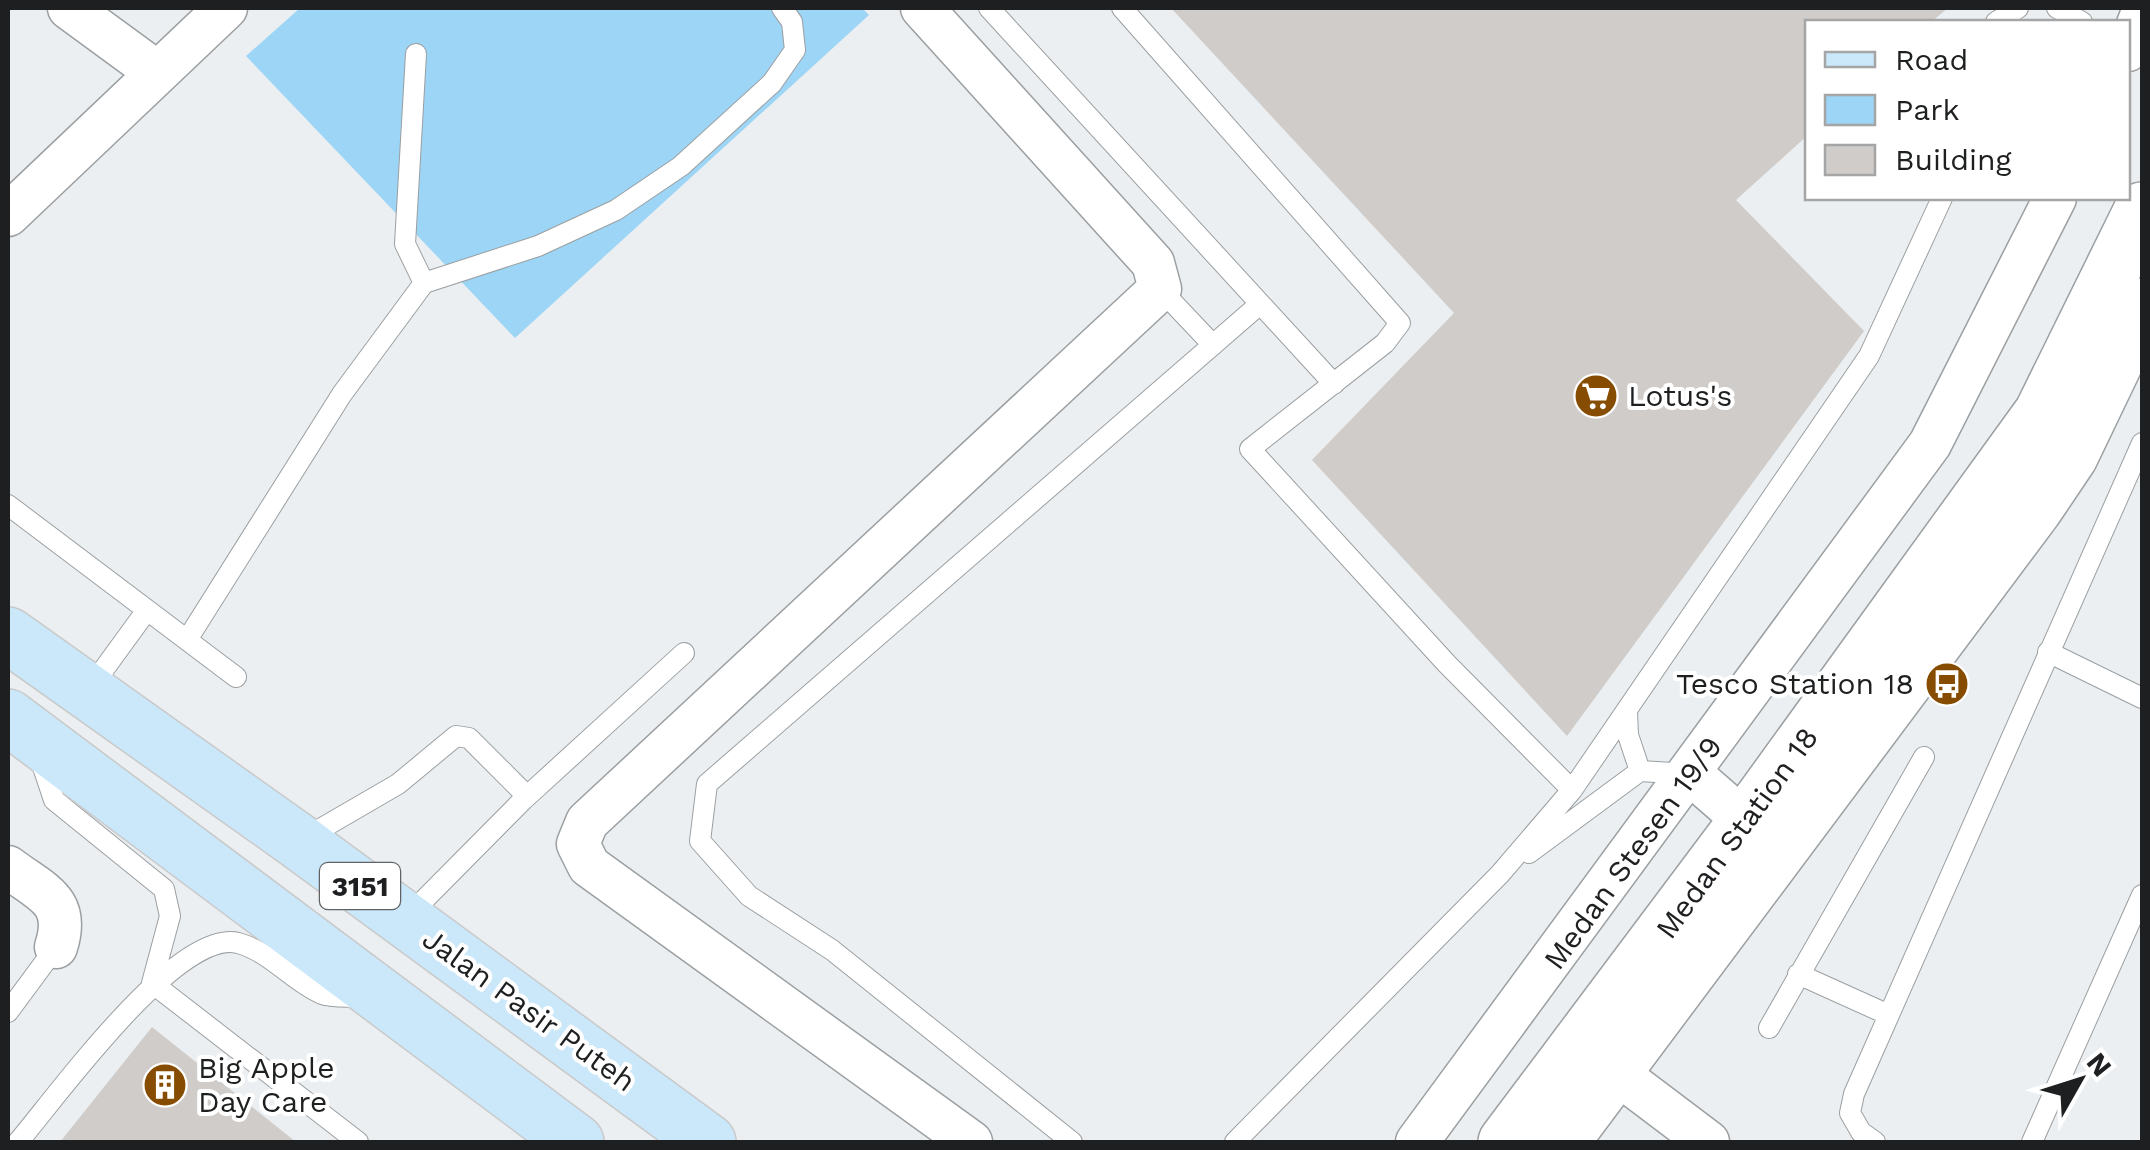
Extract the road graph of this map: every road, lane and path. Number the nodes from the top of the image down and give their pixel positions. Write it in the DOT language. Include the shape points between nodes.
graph roads {
  1 [pos="68,8"];
  2 [pos="226,8"];
  3 [pos="782,8"];
  4 [pos="922,8"];
  5 [pos="989,8"];
  6 [pos="1122,8"];
  7 [pos="2056,8"];
  8 [pos="2142,14"];
  9 [pos="2078,20"];
  10 [pos="2130,47"];
  11 [pos="416,54"];
  12 [pos="154,71"];
  13 [pos="1941,200"];
  14 [pos="2054,200"];
  15 [pos="10,207"];
  16 [pos="2142,210"];
  17 [pos="424,283"];
  18 [pos="1160,289"];
  19 [pos="1260,304"];
  20 [pos="2142,306"];
  21 [pos="1213,345"];
  22 [pos="1334,384"];
  23 [pos="2142,443"];
  24 [pos="8,505"];
  25 [pos="147,610"];
  26 [pos="8,635"];
  27 [pos="186,640"];
  28 [pos="2048,652"];
  29 [pos="684,654"];
  30 [pos="236,677"];
  31 [pos="87,693"];
  32 [pos="2142,698"];
  33 [pos="1627,712"];
  34 [pos="20,726"];
  35 [pos="1924,757"];
  36 [pos="1640,771"];
  37 [pos="1691,774"];
  38 [pos="1572,790"];
  39 [pos="522,800"];
  40 [pos="1746,822"];
  41 [pos="298,841"];
  42 [pos="8,867"];
  43 [pos="1500,874"];
  44 [pos="2142,894"];
  45 [pos="405,919"];
  46 [pos="56,948"];
  47 [pos="1798,974"];
  48 [pos="152,983"];
  49 [pos="386,998"];
  50 [pos="8,1012"];
  51 [pos="1889,1014"];
  52 [pos="1770,1028"];
  53 [pos="1614,1071"];
  54 [pos="18,1142"];
  55 [pos="358,1142"];
  56 [pos="576,1142"];
  57 [pos="708,1142"];
  58 [pos="971,1142"];
  59 [pos="1072,1142"];
  60 [pos="1235,1142"];
  61 [pos="1417,1142"];
  62 [pos="1506,1142"];
  63 [pos="1560,1142"];
  64 [pos="1708,1142"];
  65 [pos="1875,1142"];
  66 [pos="2032,1142"];
  1 -- 12 [label="street"];
  2 -- 12 [label="street"];
  3 -- 17 [label="lane" via="792,22 795,50 772,83 682,166 616,210 538,246"];
  4 -- 18 [label="street" via="1153,263"];
  5 -- 19 [label="lane"];
  6 -- 22 [label="lane" via="1400,323 1386,343"];
  7 -- 9 [label="lane"];
  8 -- 10 [label="street"];
  11 -- 17 [label="lane" via="405,244"];
  12 -- 15 [label="street"];
  13 -- 33 [label="lane" via="1869,356"];
  14 -- 37 [label="street, Medan Stesen 19/9" via="1930,444"];
  16 -- 40 [label="street, Medan Station 18" via="2042,412"];
  17 -- 27 [label="lane" via="342,394"];
  18 -- 21 [label="lane"];
  18 -- 58 [label="street" via="580,833 589,866"];
  19 -- 21 [label="lane"];
  19 -- 22 [label="lane"];
  20 -- 53 [label="street, Medan Station 18" via="2070,456 2035,508"];
  21 -- 59 [label="lane" via="707,784 700,841 749,896 832,950"];
  22 -- 38 [label="lane" via="1250,450"];
  23 -- 28 [label="lane"];
  24 -- 25 [label="lane"];
  25 -- 27 [label="lane"];
  25 -- 31 [label="lane"];
  26 -- 31 [label="main road, Jalan Pasir Puteh / 3151"];
  27 -- 30 [label="lane"];
  28 -- 32 [label="lane"];
  28 -- 51 [label="lane"];
  29 -- 39 [label="lane"];
  31 -- 41 [label="main road, Jalan Pasir Puteh / 3151"];
  33 -- 36 [label="lane"];
  33 -- 38 [label="lane"];
  34 -- 48 [label="lane" via="54,800 164,889 170,916"];
  34 -- 49 [label="main road, 3151"];
  35 -- 47 [label="lane"];
  36 -- 37 [label="lane"];
  36 -- 43 [label="lane"];
  37 -- 40 [label="street"];
  37 -- 61 [label="street, Medan Stesen 19/9"];
  38 -- 43 [label="lane"];
  39 -- 41 [label="lane" via="522,791 463,734 356,812"];
  39 -- 45 [label="lane"];
  40 -- 62 [label="street, Medan Station 18"];
  41 -- 45 [label="main road, Jalan Pasir Puteh / 3151"];
  42 -- 46 [label="street" via="61,911"];
  43 -- 60 [label="lane"];
  44 -- 66 [label="lane"];
  45 -- 57 [label="main road, Jalan Pasir Puteh / 3151"];
  46 -- 50 [label="lane"];
  47 -- 51 [label="lane"];
  47 -- 52 [label="lane"];
  48 -- 49 [label="lane" via="212,946 233,942 324,995"];
  48 -- 54 [label="lane"];
  48 -- 55 [label="lane"];
  49 -- 56 [label="main road, 3151"];
  51 -- 65 [label="lane" via="1850,1113"];
  53 -- 63 [label="street, Medan Station 18"];
  53 -- 64 [label="street"];
}
